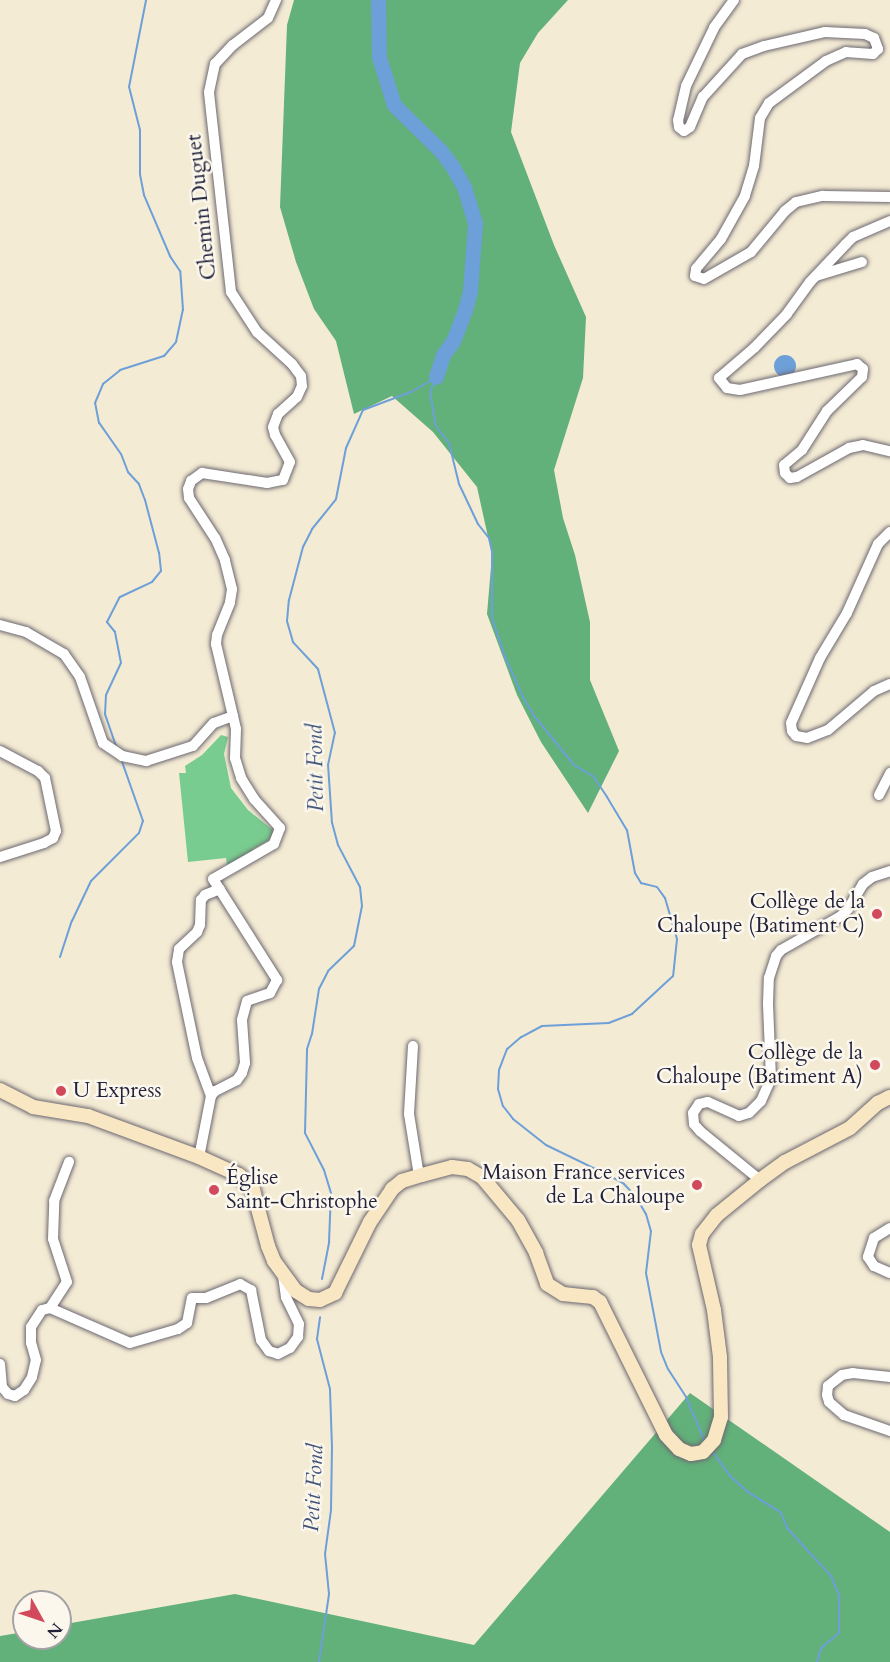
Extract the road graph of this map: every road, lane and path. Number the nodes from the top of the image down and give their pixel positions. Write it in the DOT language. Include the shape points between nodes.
graph roads {
  1 [pos="276,0"];
  2 [pos="734,0"];
  3 [pos="890,197"];
  4 [pos="890,221"];
  5 [pos="862,262"];
  6 [pos="816,277"];
  7 [pos="890,451"];
  8 [pos="890,532"];
  9 [pos="0,625"];
  10 [pos="890,684"];
  11 [pos="233,716"];
  12 [pos="0,751"];
  13 [pos="890,773"];
  14 [pos="879,795"];
  15 [pos="0,856"];
  16 [pos="890,871"];
  17 [pos="220,889"];
  18 [pos="413,1046"];
  19 [pos="0,1090"];
  20 [pos="211,1096"];
  21 [pos="890,1097"];
  22 [pos="199,1157"];
  23 [pos="69,1162"];
  24 [pos="418,1176"];
  25 [pos="760,1179"];
  26 [pos="890,1228"];
  27 [pos="890,1273"];
  28 [pos="283,1275"];
  29 [pos="50,1308"];
  30 [pos="0,1365"];
  31 [pos="890,1377"];
  32 [pos="890,1431"];
  1 -- 11 [label="street, Chemin Duguet" via="268,18 215,64 209,92 231,292 257,332 301,375 302,386 297,397 278,414 273,427 290,462 283,480 267,483 202,473 191,481 188,489 189,498 225,560 232,589 216,644"];
  2 -- 3 [label="street" via="714,28 686,86 678,120 678,127 684,131 690,127 703,97 742,54 825,32 865,33 874,38 878,49 873,54 855,51 836,55 770,104 760,118 754,166 742,202 695,276 704,279 751,252 796,202 823,196"];
  4 -- 6 [label="street" via="853,237"];
  5 -- 6 [label="street"];
  6 -- 7 [label="street" via="787,314 722,373 719,381 740,390 857,364 863,369 862,377 827,411 802,450 784,465 784,473 790,478 797,477 849,448 863,445"];
  8 -- 10 [label="street" via="878,544 851,606 820,658 791,723 792,730 796,736 807,738 828,730 874,691"];
  9 -- 11 [label="street" via="26,632 64,654 80,676 103,743 122,756 146,761 193,746 214,723"];
  11 -- 17 [label="street" via="241,778 279,828 279,835 274,844 213,879"];
  12 -- 15 [label="street" via="45,778 56,831 44,843"];
  13 -- 14 [label="street"];
  16 -- 25 [label="street" via="863,884 841,916 776,956 769,978 771,1079 761,1101 749,1113 739,1116 708,1102 699,1104 693,1113 694,1124 700,1131"];
  17 -- 20 [label="street" via="201,900 200,925 179,949 177,962 197,1058"];
  17 -- 20 [label="street" via="277,980 270,993 247,1001 242,1020 242,1073"];
  18 -- 24 [label="street" via="409,1114"];
  19 -- 22 [label="main road" via="33,1107 88,1116"];
  20 -- 22 [label="street"];
  21 -- 25 [label="main road" via="850,1128"];
  22 -- 28 [label="main road" via="247,1181 256,1199 268,1246"];
  23 -- 29 [label="street" via="54,1202 53,1230 67,1282"];
  24 -- 25 [label="main road" via="459,1167 482,1178 522,1226 547,1284 563,1294 593,1297 600,1302 666,1435 679,1449 691,1454 703,1452 714,1440 721,1418 720,1357 699,1245 709,1224"];
  24 -- 28 [label="main road" via="402,1182 384,1197 335,1293 320,1300 309,1299"];
  26 -- 27 [label="street" via="874,1238 868,1257 874,1266"];
  28 -- 29 [label="street" via="286,1297 298,1324 298,1337 290,1348 278,1354 269,1351 261,1340 251,1290 240,1284 206,1298 192,1298 187,1323 130,1343"];
  29 -- 30 [label="street" via="42,1310 31,1327 36,1360 24,1390 15,1396 8,1394 2,1387"];
  31 -- 32 [label="street" via="853,1372 842,1375 828,1386 827,1395 829,1402 844,1415"];
}
